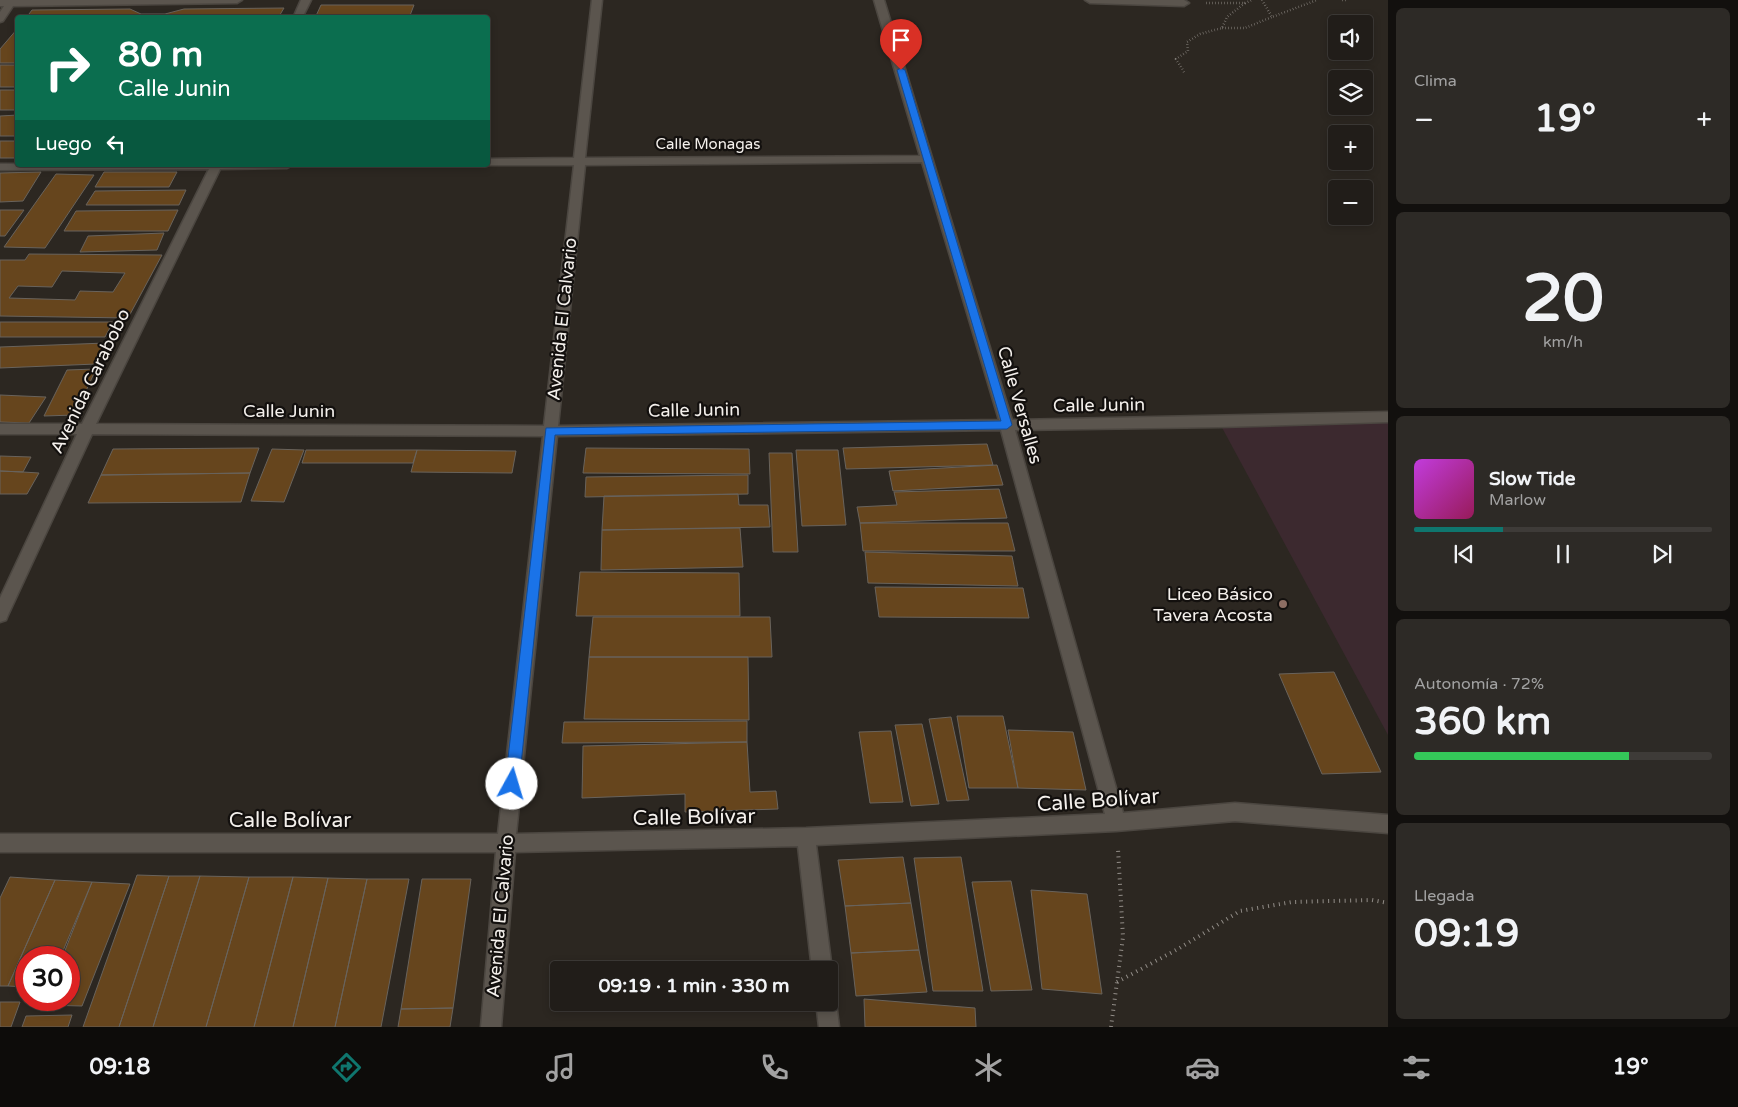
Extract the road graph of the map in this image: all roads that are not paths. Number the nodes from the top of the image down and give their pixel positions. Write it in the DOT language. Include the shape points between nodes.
graph roads {
  1 [pos="237,0"];
  2 [pos="306,0"];
  3 [pos="597,0"];
  4 [pos="879,0"];
  5 [pos="1090,0"];
  6 [pos="7,2"];
  7 [pos="1184,3"];
  8 [pos="298,15"];
  9 [pos="0,19"];
  10 [pos="928,158"];
  11 [pos="580,160"];
  12 [pos="490,162"];
  13 [pos="0,167"];
  14 [pos="15,167"];
  15 [pos="215,167"];
  16 [pos="1388,417"];
  17 [pos="1007,425"];
  18 [pos="0,429"];
  19 [pos="87,429"];
  20 [pos="550,431"];
  21 [pos="0,615"];
  22 [pos="1116,822"];
  23 [pos="1388,824"];
  24 [pos="806,837"];
  25 [pos="0,843"];
  26 [pos="506,843"];
  27 [pos="821,961"];
  28 [pos="827,1011"];
  29 [pos="491,1027"];
  30 [pos="829,1027"];
  1 -- 6 [label="street"];
  2 -- 8 [label="street"];
  3 -- 11 [label="street, Avenida El Calvario"];
  4 -- 10 [label="street, Calle Versalles"];
  5 -- 7 [label="street"];
  6 -- 9 [label="street"];
  10 -- 11 [label="street, Calle Monagas"];
  10 -- 17 [label="street, Calle Versalles"];
  11 -- 12 [label="street, Calle Monagas"];
  11 -- 20 [label="street, Avenida El Calvario"];
  13 -- 14 [label="street"];
  15 -- 19 [label="street, Avenida Carabobo"];
  16 -- 17 [label="street, Calle Junin"];
  17 -- 20 [label="street, Calle Junin"];
  17 -- 22 [label="street, Calle Versalles"];
  18 -- 19 [label="street, Calle Junin"];
  19 -- 20 [label="street, Calle Junin"];
  19 -- 21 [label="street, Avenida Carabobo"];
  20 -- 26 [label="street, Avenida El Calvario"];
  22 -- 23 [label="street, Calle Bolívar" via="1235,812"];
  22 -- 24 [label="street, Calle Bolívar"];
  24 -- 26 [label="street, Calle Bolívar"];
  24 -- 27 [label="street"];
  25 -- 26 [label="street, Calle Bolívar"];
  26 -- 29 [label="street, Avenida El Calvario"];
  28 -- 30 [label="street"];
}
